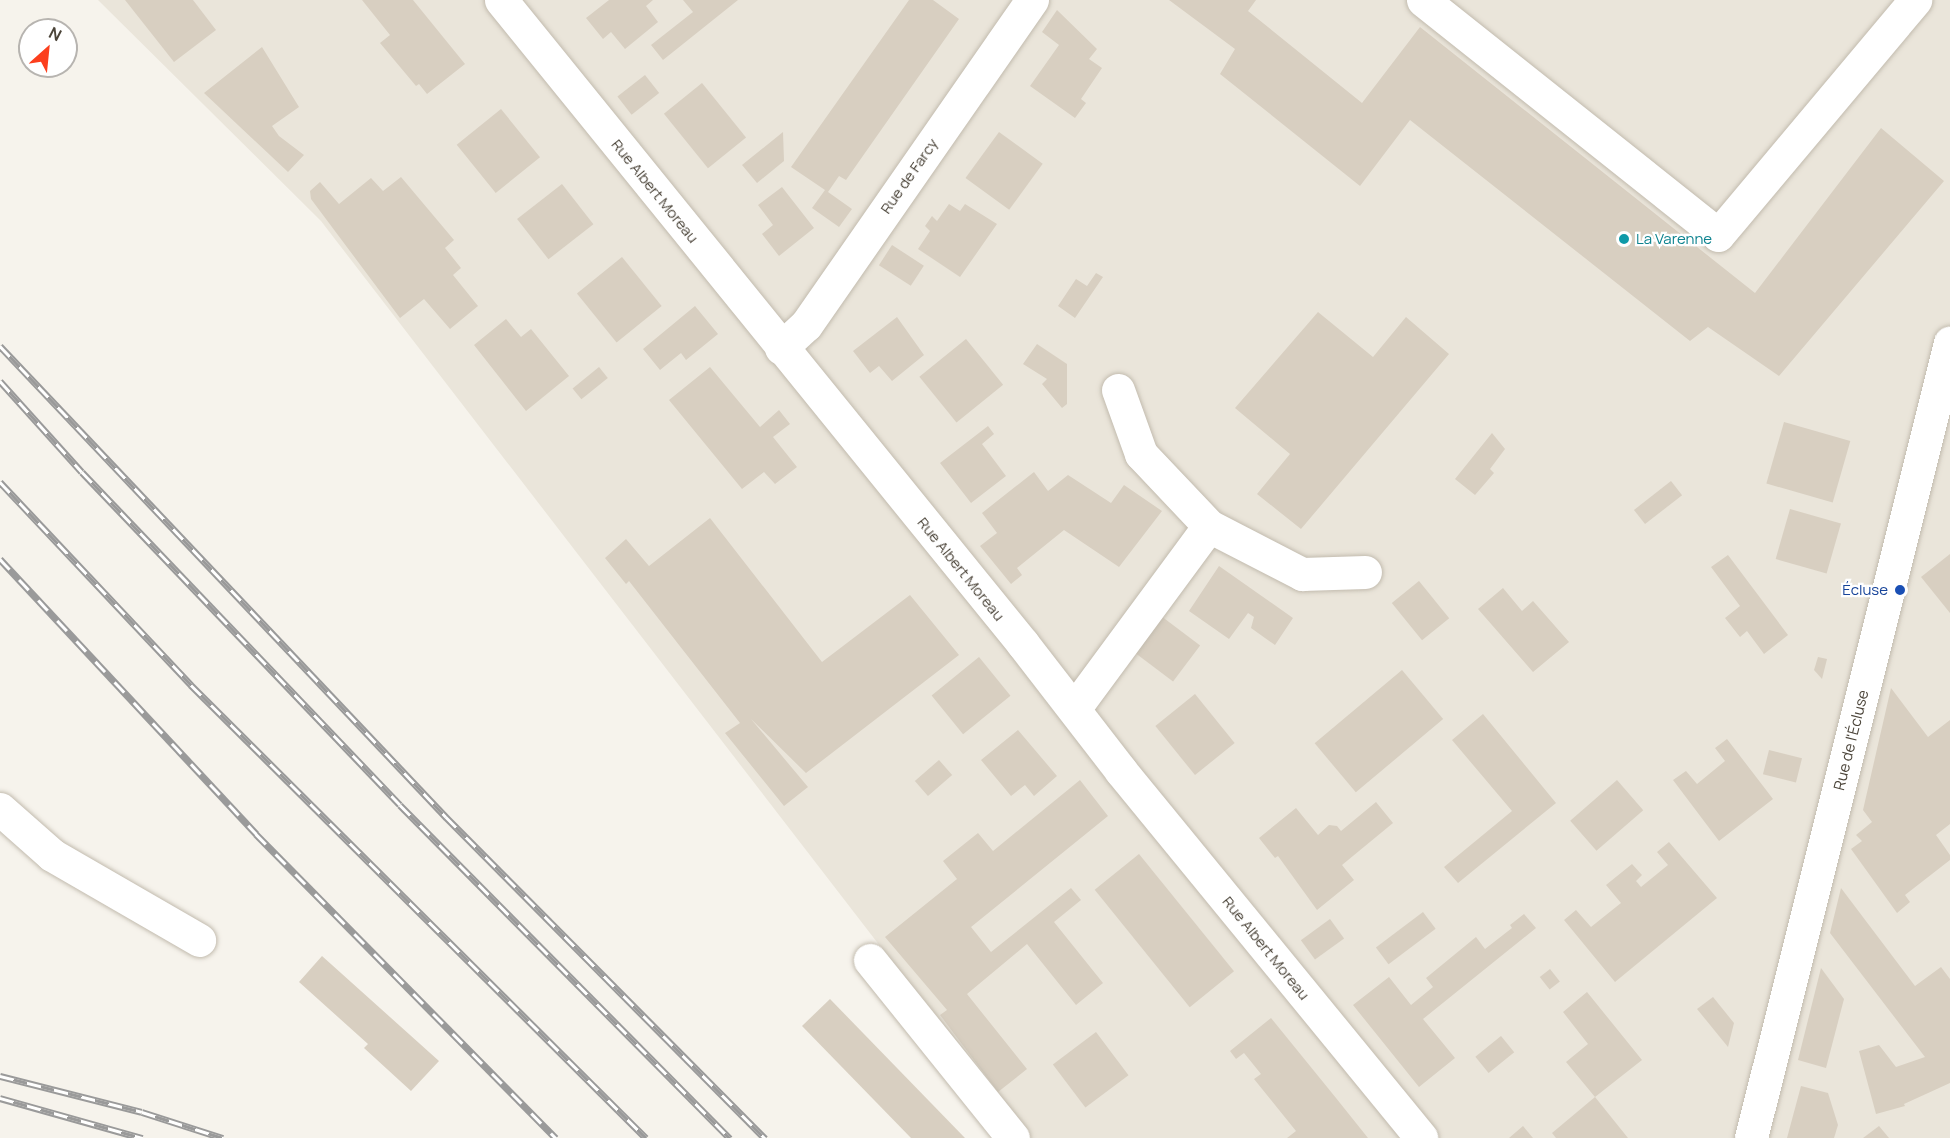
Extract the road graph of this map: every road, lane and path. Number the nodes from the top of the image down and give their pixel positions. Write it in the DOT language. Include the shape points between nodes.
graph roads {
  1 [pos="501,0"];
  2 [pos="1032,0"];
  3 [pos="1423,0"];
  4 [pos="1915,0"];
  5 [pos="1950,343"];
  6 [pos="781,348"];
  7 [pos="1118,390"];
  8 [pos="1209,526"];
  9 [pos="1365,572"];
  10 [pos="1074,709"];
  11 [pos="0,809"];
  12 [pos="200,940"];
  13 [pos="870,960"];
  14 [pos="1014,1138"];
  15 [pos="1421,1138"];
  16 [pos="1751,1138"];
  1 -- 6 [label="street, Rue Albert Moreau"];
  2 -- 6 [label="street, Rue de Farcy" via="806,325"];
  3 -- 4 [label="street" via="1718,235"];
  5 -- 16 [label="street, Rue de l'Écluse"];
  6 -- 10 [label="street, Rue Albert Moreau"];
  7 -- 8 [label="street" via="1142,454"];
  8 -- 9 [label="street" via="1302,574"];
  8 -- 10 [label="street"];
  10 -- 15 [label="street, Rue Albert Moreau"];
  11 -- 12 [label="street" via="52,855"];
  13 -- 14 [label="street"];
}
